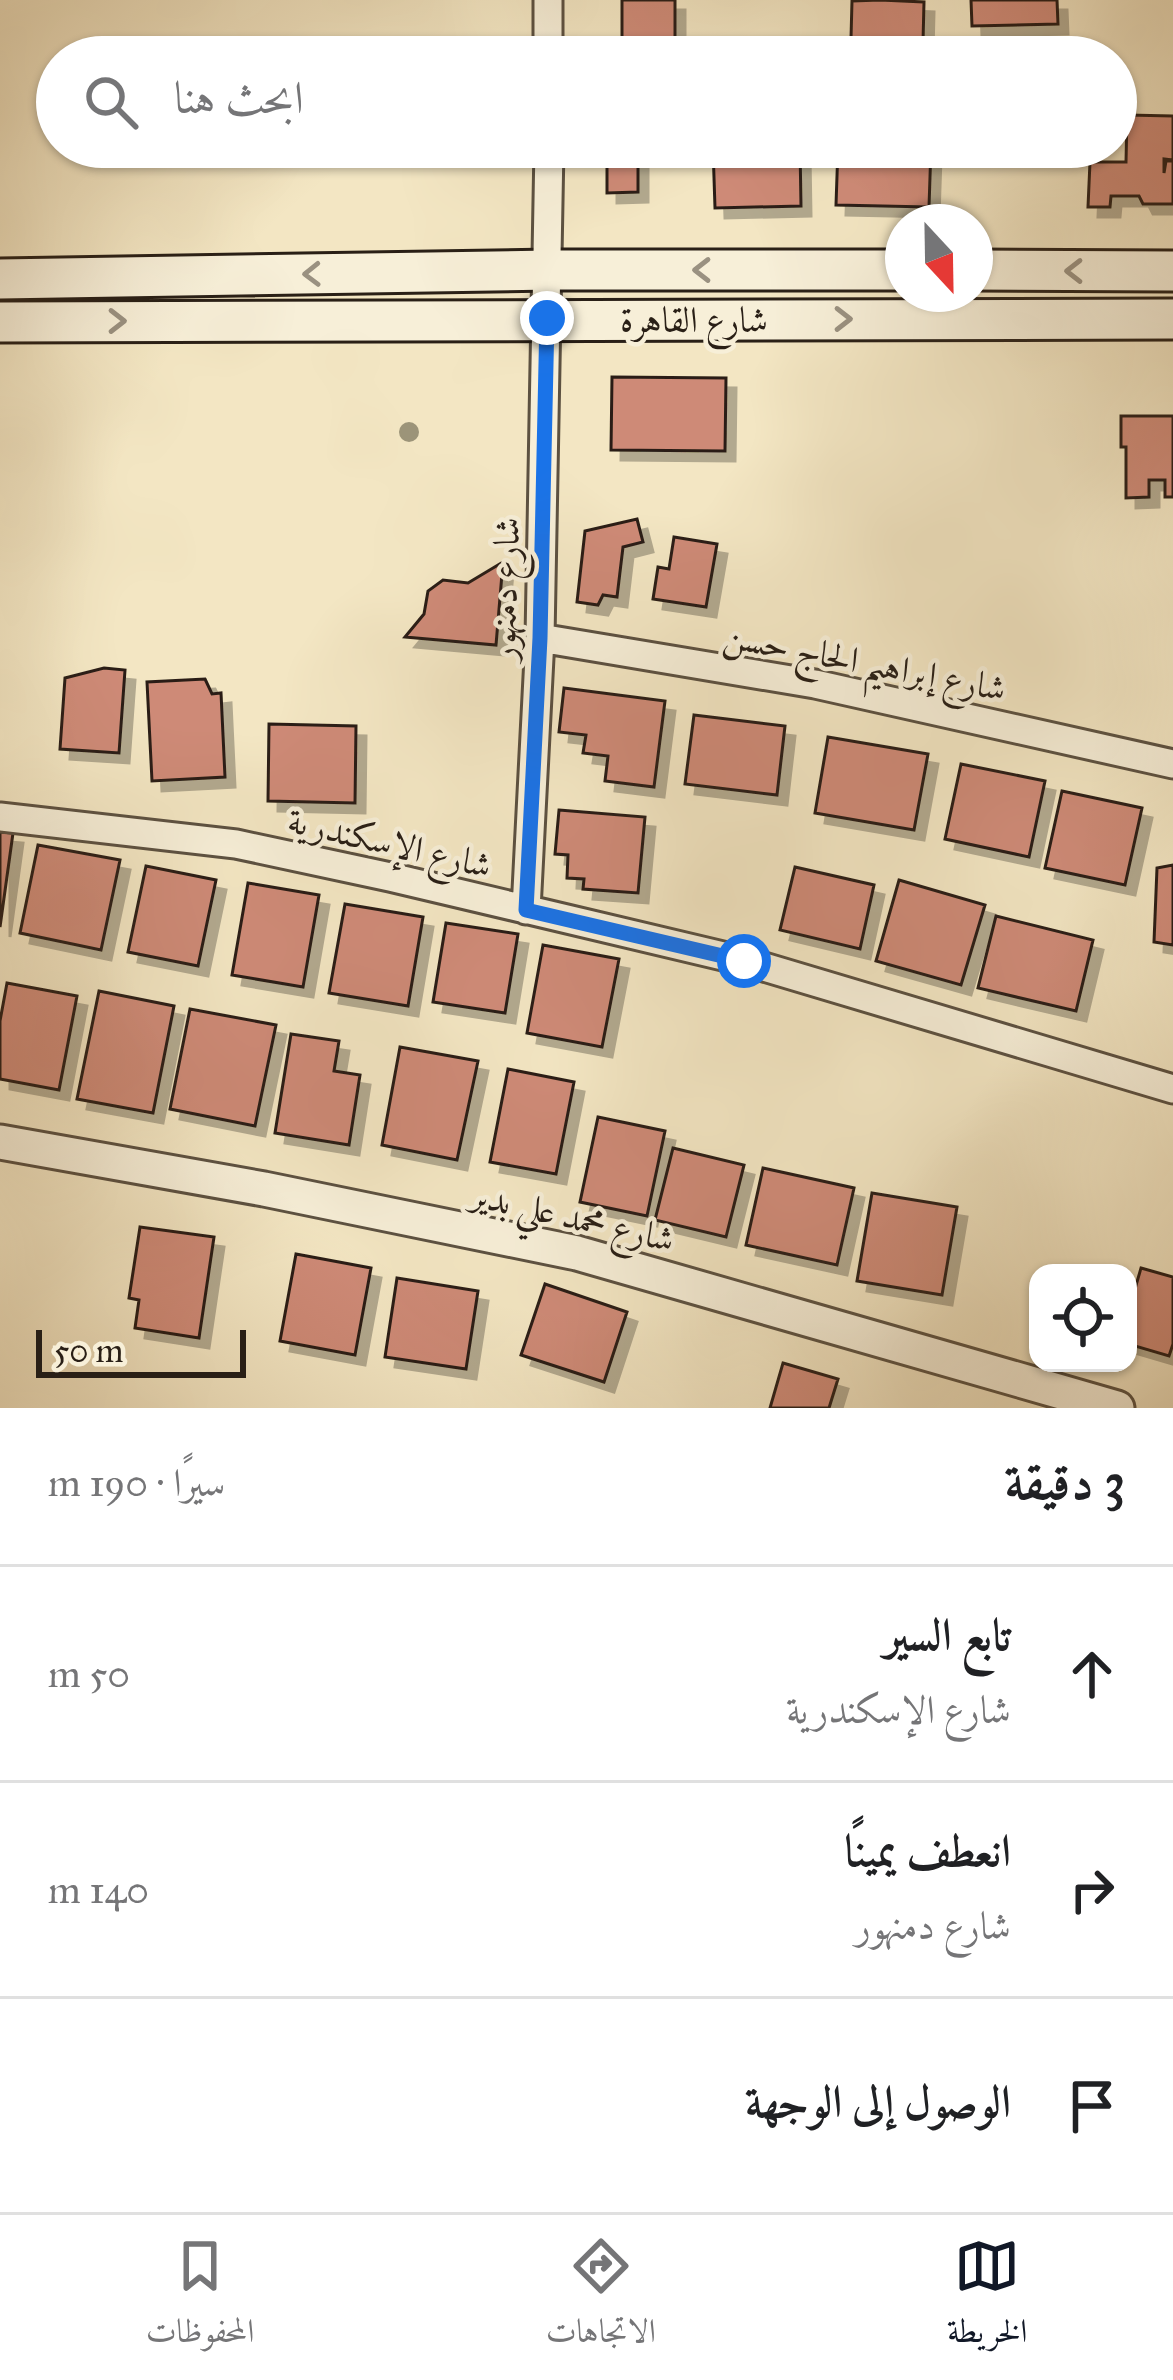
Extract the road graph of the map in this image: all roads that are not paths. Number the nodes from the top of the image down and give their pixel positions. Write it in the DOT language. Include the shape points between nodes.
graph roads {
  1 [pos="548,0"];
  2 [pos="548,36"];
  3 [pos="549,168"];
  4 [pos="550,270"];
  5 [pos="885,270"];
  6 [pos="993,270"];
  7 [pos="1173,271"];
  8 [pos="0,279"];
  9 [pos="547,318"];
  10 [pos="1173,319"];
  11 [pos="0,322"];
  12 [pos="540,638"];
  13 [pos="1173,764"];
  14 [pos="0,817"];
  15 [pos="526,910"];
  16 [pos="1173,1089"];
  17 [pos="0,1142"];
  18 [pos="1117,1408"];
  1 -- 2 [label="street"];
  3 -- 4 [label="street, شارع دمنهور"];
  5 -- 4 [label="main road, شارع القاهرة, one-way"];
  4 -- 8 [label="main road, شارع القاهرة, one-way"];
  4 -- 9 [label="street, شارع دمنهور"];
  7 -- 6 [label="main road, one-way"];
  9 -- 10 [label="main road, شارع القاهرة, one-way"];
  11 -- 9 [label="main road, شارع القاهرة, one-way"];
  9 -- 12 [label="street, شارع دمنهور"];
  12 -- 13 [label="street, شارع إبراهيم الحاج حسن" via="815,684"];
  12 -- 15 [label="street, شارع دمنهور"];
  14 -- 15 [label="street, شارع الإسكندرية" via="236,844"];
  15 -- 16 [label="street, شارع الإسكندرية" via="744,961"];
  17 -- 18 [label="street, شارع محمد علي بدير" via="577,1253"];
}
